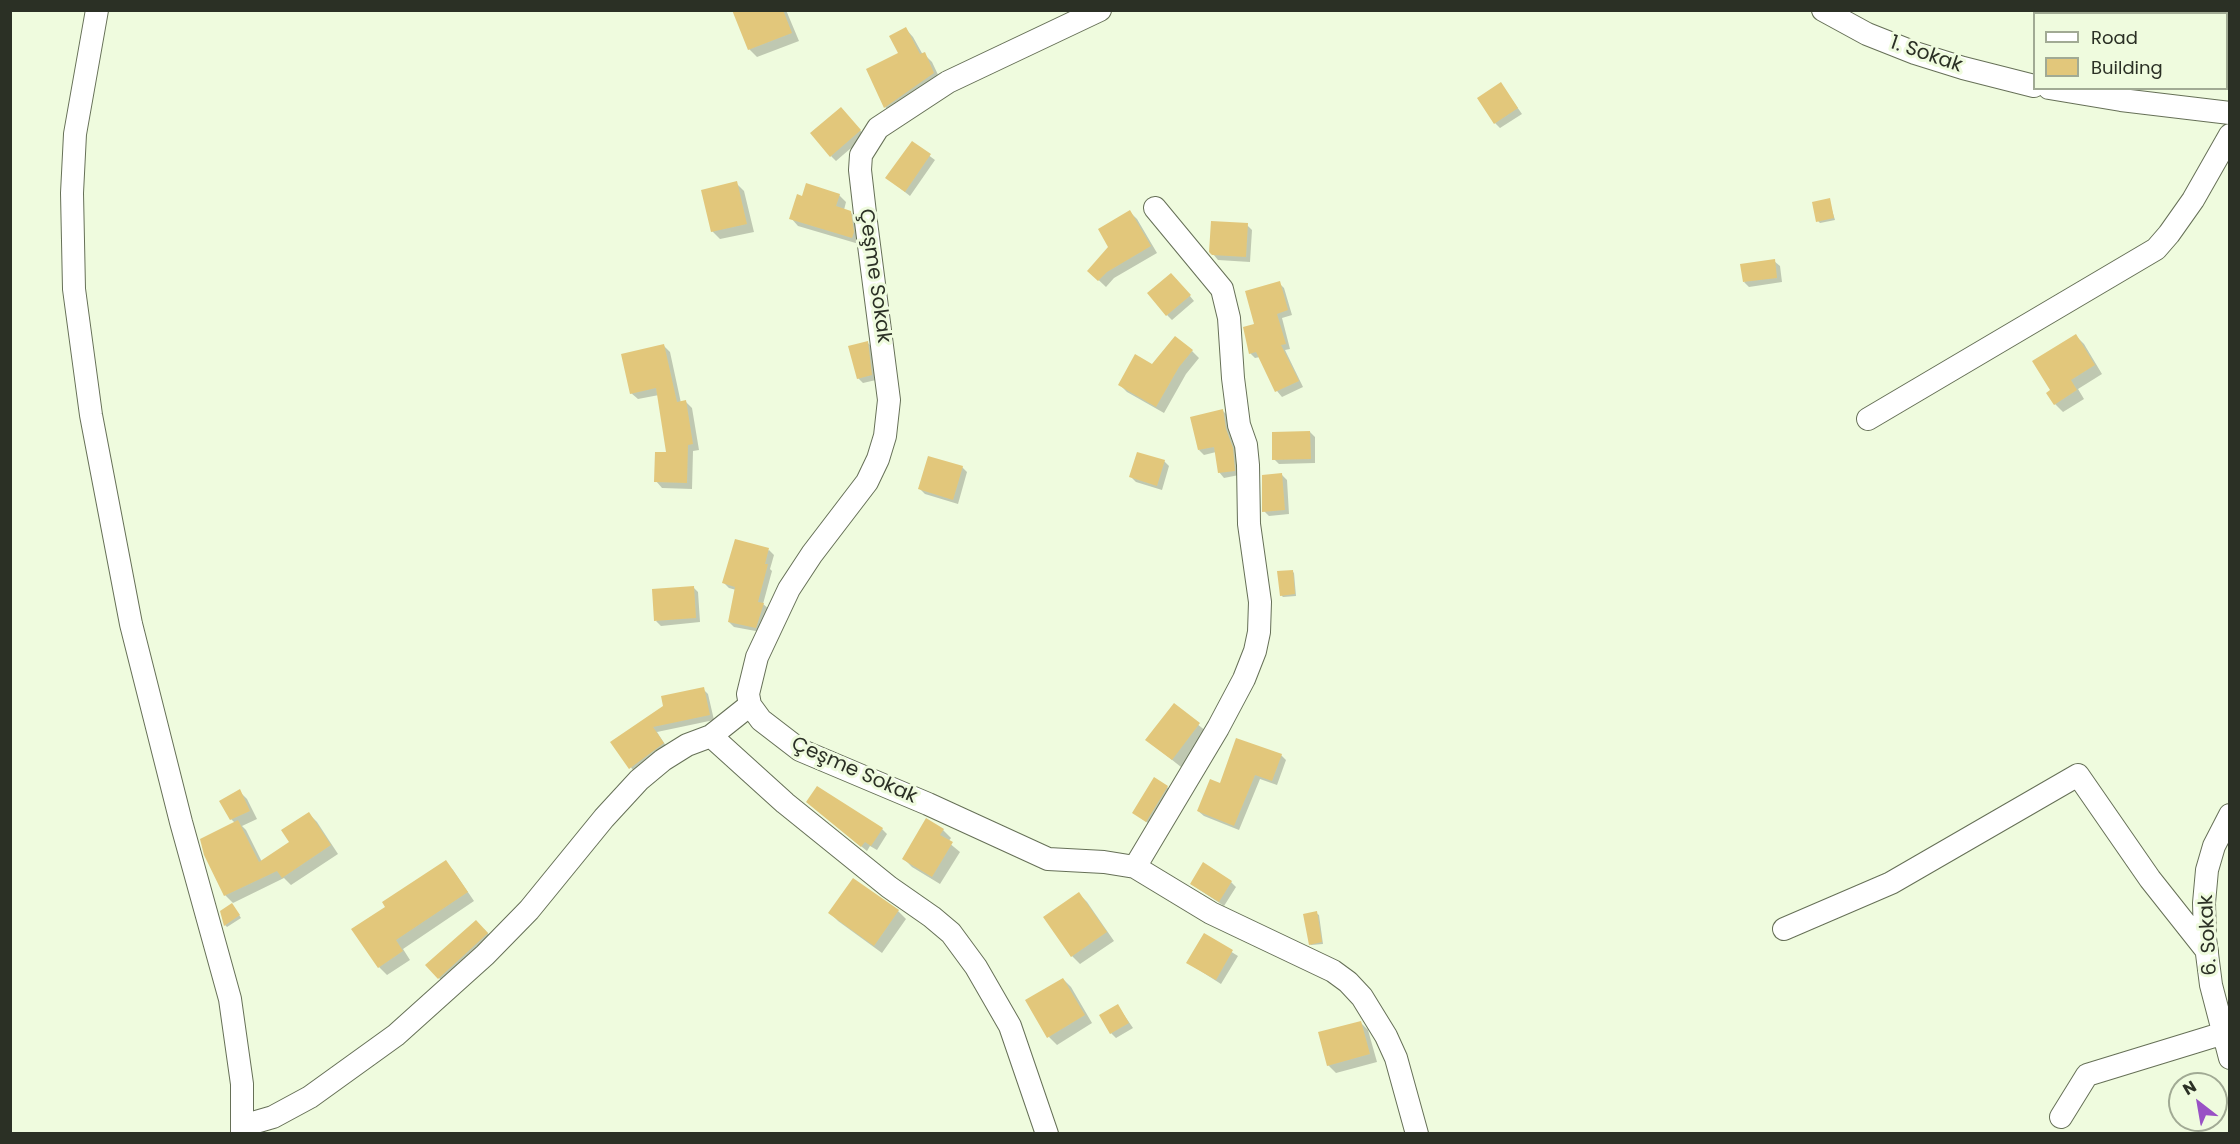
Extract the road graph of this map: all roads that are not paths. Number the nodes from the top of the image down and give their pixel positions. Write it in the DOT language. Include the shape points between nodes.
graph roads {
  1 [pos="97,10"];
  2 [pos="1100,10"];
  3 [pos="1824,10"];
  4 [pos="2033,86"];
  5 [pos="2061,90"];
  6 [pos="2229,113"];
  7 [pos="2229,135"];
  8 [pos="1155,208"];
  9 [pos="1868,420"];
  10 [pos="750,705"];
  11 [pos="711,736"];
  12 [pos="2229,815"];
  13 [pos="1135,867"];
  14 [pos="1784,929"];
  15 [pos="2207,951"];
  16 [pos="2224,1033"];
  17 [pos="2229,1059"];
  18 [pos="2061,1117"];
  19 [pos="242,1130"];
  20 [pos="1047,1134"];
  21 [pos="1417,1134"];
  1 -- 19 [label="street" via="75,134 74,290 91,415 131,624 230,999 242,1084"];
  2 -- 10 [label="street, Çeşme Sokak" via="948,82 878,128 861,155 864,212 889,400 885,436 867,482 789,589 757,657 748,694"];
  3 -- 4 [label="street, 1. Sokak" via="1867,34 1915,53"];
  5 -- 6 [label="street"];
  7 -- 9 [label="street" via="2193,200 2156,249"];
  8 -- 13 [label="street" via="1222,289 1229,318 1239,425 1246,445 1249,524 1260,602 1259,632 1244,679"];
  10 -- 11 [label="street"];
  10 -- 13 [label="street, Çeşme Sokak" via="761,720 800,750 1048,859"];
  11 -- 19 [label="street" via="687,745 639,780 529,910 396,1035 310,1098"];
  11 -- 20 [label="street" via="785,803 951,933 1010,1026"];
  12 -- 15 [label="street, 6. Sokak" via="2207,870"];
  13 -- 21 [label="street, Çeşme Sokak" via="1211,913 1333,971 1347,982 1362,997 1386,1036"];
  14 -- 15 [label="street" via="1891,883 2078,775 2150,879"];
  15 -- 16 [label="street, 6. Sokak"];
  16 -- 17 [label="street, 6. Sokak"];
  16 -- 18 [label="street" via="2087,1075"];
}
